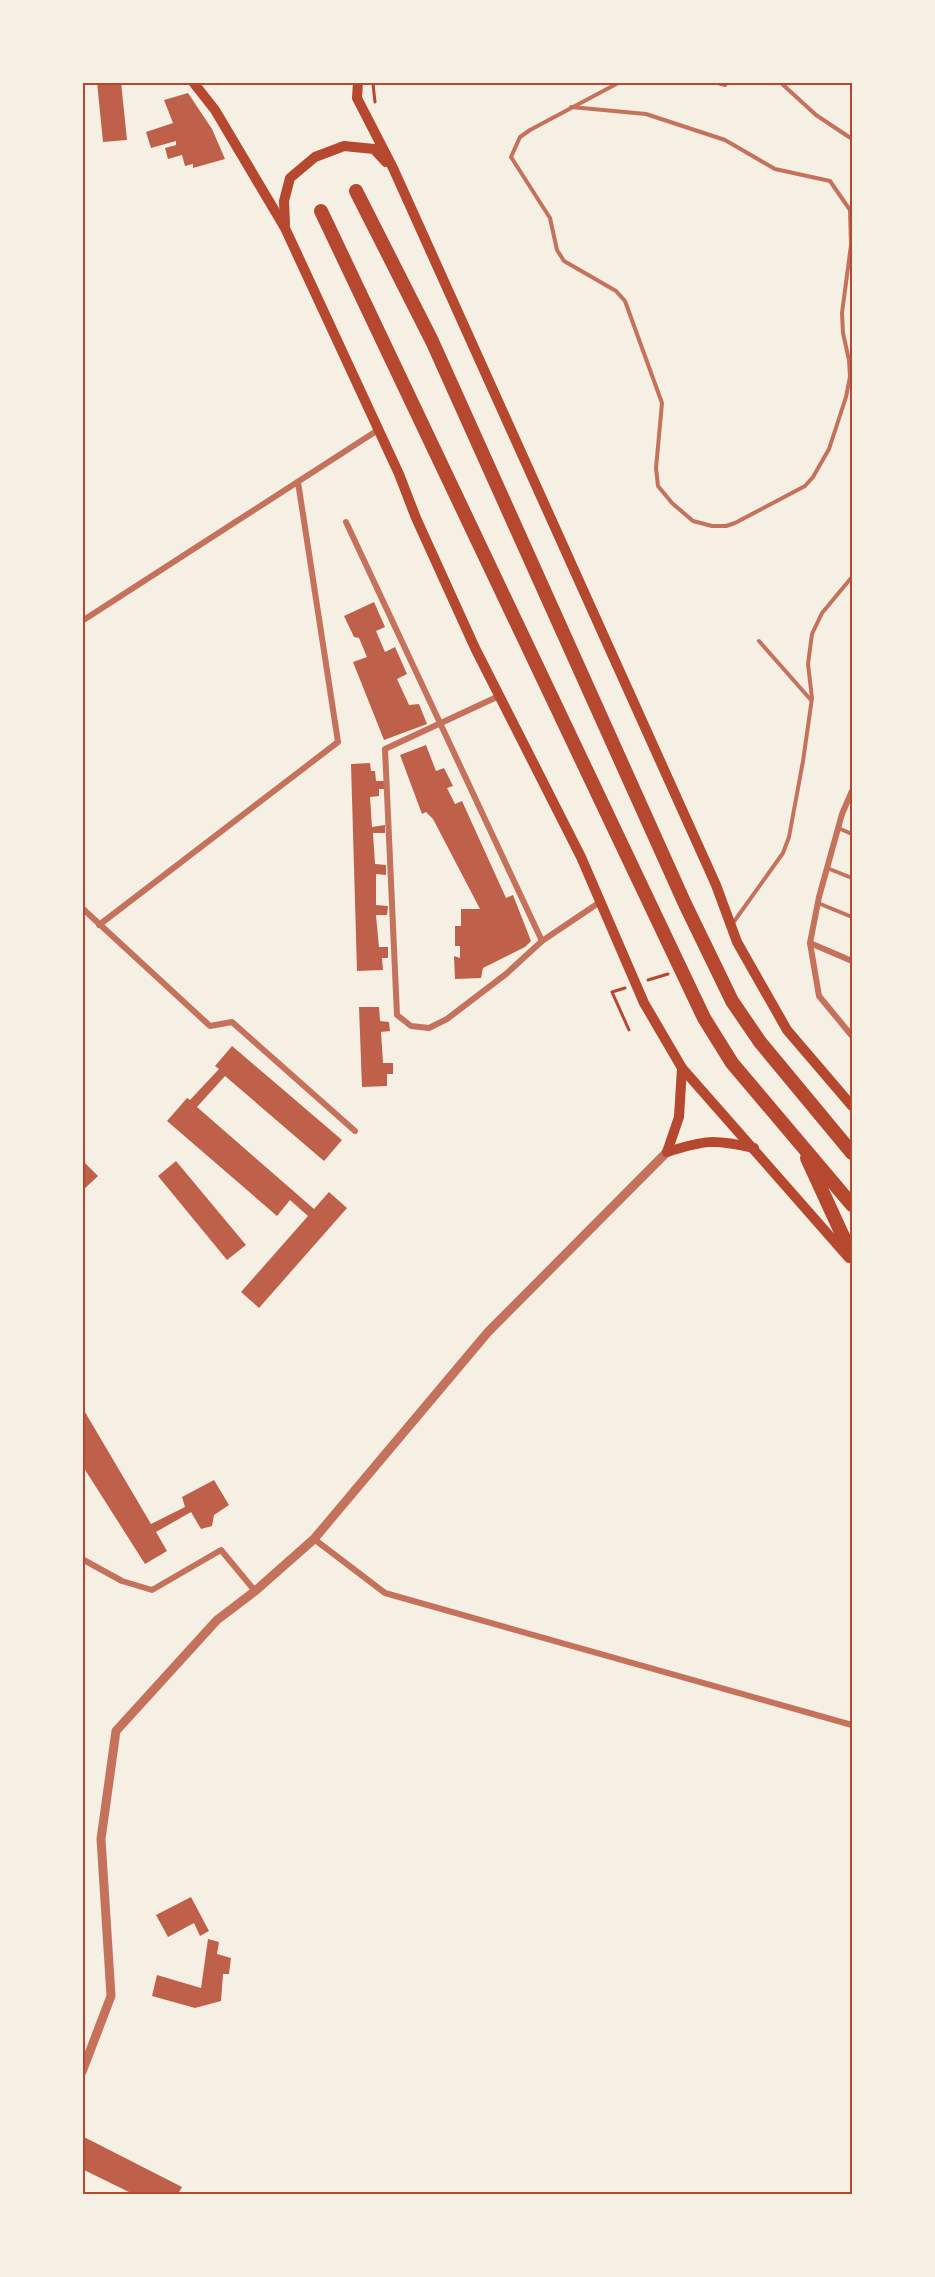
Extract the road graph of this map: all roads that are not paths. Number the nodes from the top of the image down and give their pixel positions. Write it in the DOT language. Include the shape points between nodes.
graph roads {
  1 [pos="193,82"];
  2 [pos="358,82"];
  3 [pos="620,82"];
  4 [pos="714,82"];
  5 [pos="728,82"];
  6 [pos="780,82"];
  7 [pos="571,107"];
  8 [pos="852,139"];
  9 [pos="393,168"];
  10 [pos="356,192"];
  11 [pos="321,211"];
  12 [pos="285,228"];
  13 [pos="378,430"];
  14 [pos="298,483"];
  15 [pos="346,522"];
  16 [pos="852,577"];
  17 [pos="82,621"];
  18 [pos="759,641"];
  19 [pos="499,696"];
  20 [pos="811,700"];
  21 [pos="440,724"];
  22 [pos="852,791"];
  23 [pos="838,828"];
  24 [pos="852,834"];
  25 [pos="827,868"];
  26 [pos="852,878"];
  27 [pos="600,902"];
  28 [pos="818,903"];
  29 [pos="82,908"];
  30 [pos="852,917"];
  31 [pos="99,925"];
  32 [pos="731,926"];
  33 [pos="542,941"];
  34 [pos="810,943"];
  35 [pos="852,961"];
  36 [pos="852,1036"];
  37 [pos="682,1068"];
  38 [pos="852,1106"];
  39 [pos="823,1118"];
  40 [pos="356,1131"];
  41 [pos="798,1140"];
  42 [pos="852,1140"];
  43 [pos="753,1148"];
  44 [pos="667,1152"];
  45 [pos="852,1153"];
  46 [pos="852,1205"];
  47 [pos="852,1256"];
  48 [pos="852,1262"];
  49 [pos="314,1539"];
  50 [pos="82,1558"];
  51 [pos="255,1591"];
  52 [pos="852,1725"];
  53 [pos="82,2072"];
  1 -- 12 [label="main road" via="215,110"];
  2 -- 9 [label="main road" via="357,98"];
  3 -- 7 [label="lane"];
  4 -- 5 [label="lane"];
  6 -- 8 [label="lane" via="816,115"];
  7 -- 7 [label="lane" via="520,137 512,157 550,218 557,250 564,261 616,291 625,302 662,403 658,486 693,521 711,526 735,523 804,486 820,468 829,449 850,377 842,313 851,245 850,210 830,181 775,169 709,134 646,114"];
  9 -- 12 [label="main road" via="374,149 344,146 315,156 290,178 284,201"];
  9 -- 32 [label="main road"];
  10 -- 39 [label="highway" via="432,341 732,1001 760,1042"];
  11 -- 41 [label="highway" via="704,1018 732,1063"];
  12 -- 13 [label="main road"];
  13 -- 14 [label="street"];
  13 -- 19 [label="main road"];
  14 -- 17 [label="street"];
  14 -- 31 [label="street" via="338,742"];
  15 -- 21 [label="street"];
  16 -- 20 [label="lane" via="822,614 812,634 808,657"];
  18 -- 20 [label="lane"];
  19 -- 21 [label="street"];
  19 -- 27 [label="main road" via="572,837"];
  20 -- 32 [label="lane" via="789,837 783,853"];
  21 -- 33 [label="street"];
  21 -- 33 [label="street" via="385,749 397,1015 411,1026 429,1028 447,1019"];
  22 -- 23 [label="street"];
  23 -- 24 [label="lane"];
  23 -- 25 [label="street"];
  25 -- 26 [label="lane"];
  25 -- 28 [label="street"];
  27 -- 33 [label="street"];
  27 -- 37 [label="main road" via="644,1003"];
  28 -- 30 [label="lane"];
  28 -- 34 [label="street"];
  29 -- 31 [label="street"];
  31 -- 40 [label="street" via="210,1026 232,1022"];
  32 -- 38 [label="main road" via="787,1030"];
  34 -- 35 [label="street"];
  34 -- 36 [label="street" via="819,996"];
  37 -- 43 [label="main road"];
  37 -- 44 [label="main road" via="679,1117"];
  39 -- 42 [label="highway"];
  39 -- 45 [label="highway"];
  41 -- 46 [label="highway"];
  41 -- 47 [label="highway"];
  43 -- 44 [label="main road" via="724,1141 699,1142"];
  43 -- 48 [label="main road"];
  44 -- 49 [label="street" via="488,1332"];
  49 -- 51 [label="street"];
  49 -- 52 [label="street" via="386,1593"];
  50 -- 51 [label="street" via="122,1581 152,1590 221,1550"];
  51 -- 53 [label="street" via="217,1620 116,1731 101,1839 111,1996"];
}
